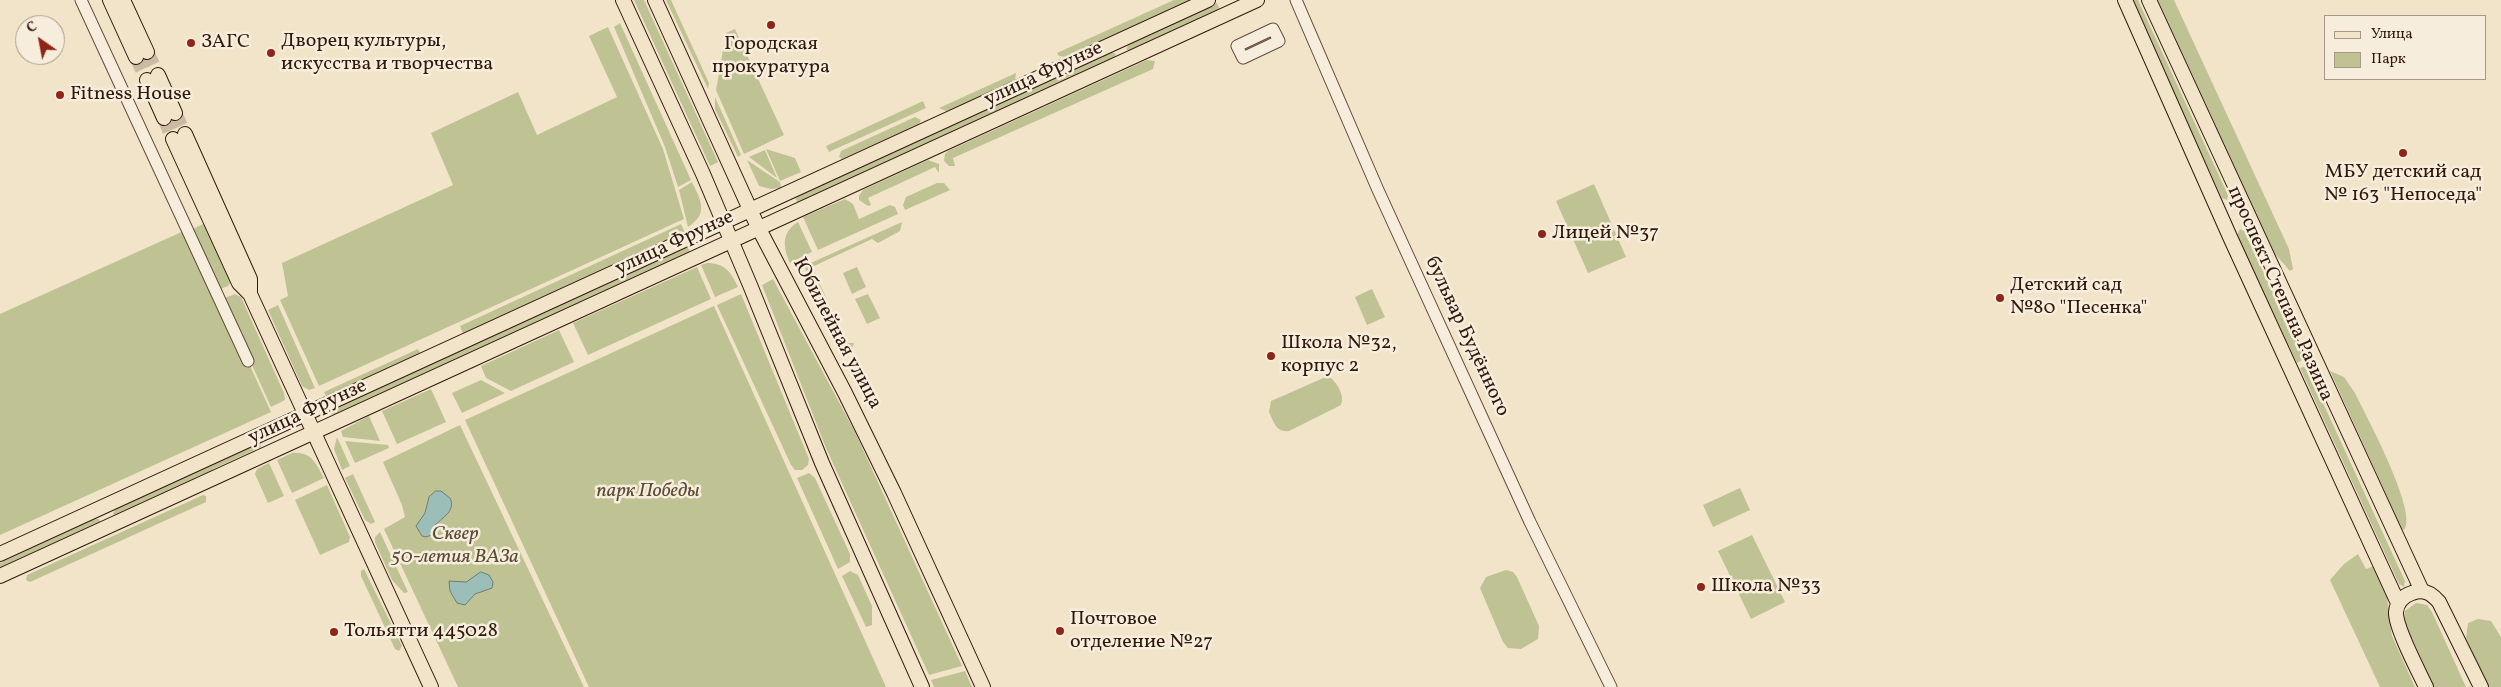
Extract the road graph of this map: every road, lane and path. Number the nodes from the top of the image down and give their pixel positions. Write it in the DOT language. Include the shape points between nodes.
graph roads {
  1 [pos="81,0"];
  2 [pos="110,0"];
  3 [pos="123,0"];
  4 [pos="623,0"];
  5 [pos="655,0"];
  6 [pos="1208,0"];
  7 [pos="1257,0"];
  8 [pos="1296,0"];
  9 [pos="2125,0"];
  10 [pos="2149,0"];
  11 [pos="1118,42"];
  12 [pos="1126,60"];
  13 [pos="152,78"];
  14 [pos="170,115"];
  15 [pos="179,137"];
  16 [pos="2237,191"];
  17 [pos="2215,200"];
  18 [pos="750,210"];
  19 [pos="724,222"];
  20 [pos="2252,225"];
  21 [pos="758,227"];
  22 [pos="2230,237"];
  23 [pos="731,240"];
  24 [pos="248,361"];
  25 [pos="305,414"];
  26 [pos="314,432"];
  27 [pos="103,507"];
  28 [pos="111,525"];
  29 [pos="0,554"];
  30 [pos="0,576"];
  31 [pos="2422,591"];
  32 [pos="2398,603"];
  33 [pos="431,687"];
  34 [pos="922,687"];
  35 [pos="983,687"];
  36 [pos="1610,687"];
  37 [pos="2426,687"];
  38 [pos="2481,687"];
  1 -- 24 [label="street"];
  2 -- 3 [label="main road" via="142,54"];
  4 -- 19 [label="main road"];
  5 -- 18 [label="main road, Юбилейная улица"];
  6 -- 11 [label="main road, улица Фрунзе"];
  7 -- 12 [label="main road, улица Фрунзе"];
  8 -- 36 [label="street, бульвар Будённого" via="1378,190 1530,522"];
  9 -- 17 [label="main road, проспект Степана Разина"];
  10 -- 16 [label="main road, проспект Степана Разина"];
  11 -- 12 [label="main road"];
  11 -- 18 [label="main road, улица Фрунзе"];
  12 -- 21 [label="main road, улица Фрунзе"];
  13 -- 14 [label="main road"];
  15 -- 25 [label="main road" via="239,283 250,294"];
  16 -- 17 [label="main road" via="2230,203 2222,205"];
  16 -- 20 [label="main road, проспект Степана Разина"];
  17 -- 22 [label="main road, проспект Степана Разина"];
  18 -- 19 [label="main road, улица Фрунзе"];
  18 -- 21 [label="main road, Юбилейная улица"];
  19 -- 23 [label="main road"];
  19 -- 25 [label="main road, улица Фрунзе"];
  20 -- 22 [label="main road" via="2242,223"];
  20 -- 31 [label="main road, проспект Степана Разина"];
  21 -- 23 [label="main road, улица Фрунзе"];
  21 -- 35 [label="main road, Юбилейная улица" via="890,484"];
  22 -- 32 [label="main road, проспект Степана Разина"];
  23 -- 26 [label="main road, улица Фрунзе"];
  23 -- 34 [label="main road" via="822,463"];
  25 -- 26 [label="main road"];
  25 -- 27 [label="main road, улица Фрунзе"];
  26 -- 28 [label="main road, улица Фрунзе"];
  26 -- 33 [label="main road"];
  27 -- 28 [label="main road"];
  27 -- 29 [label="main road, улица Фрунзе"];
  28 -- 30 [label="main road, улица Фрунзе"];
  31 -- 32 [label="main road" via="2414,592"];
  31 -- 38 [label="main road, проспект Степана Разина" via="2439,602"];
  32 -- 37 [label="main road, проспект Степана Разина" via="2398,626"];
}
